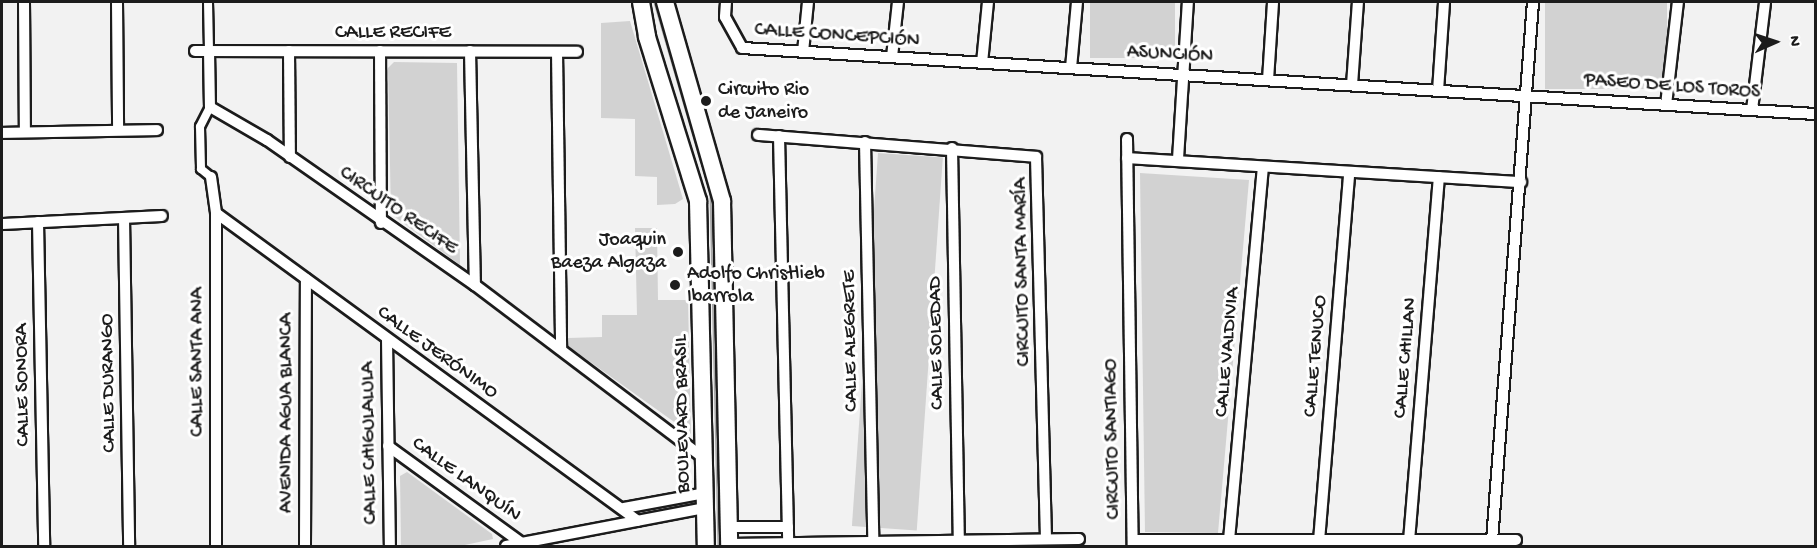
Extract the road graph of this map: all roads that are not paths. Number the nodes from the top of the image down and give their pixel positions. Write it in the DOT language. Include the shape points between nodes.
graph roads {
  1 [pos="24,2"];
  2 [pos="117,2"];
  3 [pos="208,2"];
  4 [pos="641,2"];
  5 [pos="665,2"];
  6 [pos="726,2"];
  7 [pos="808,2"];
  8 [pos="898,2"];
  9 [pos="988,2"];
  10 [pos="1077,2"];
  11 [pos="1188,2"];
  12 [pos="1273,2"];
  13 [pos="1358,2"];
  14 [pos="1444,2"];
  15 [pos="1533,2"];
  16 [pos="1678,2"];
  17 [pos="1765,2"];
  18 [pos="195,51"];
  19 [pos="209,51"];
  20 [pos="289,51"];
  21 [pos="380,51"];
  22 [pos="470,51"];
  23 [pos="557,52"];
  24 [pos="577,52"];
  25 [pos="803,52"];
  26 [pos="892,57"];
  27 [pos="982,63"];
  28 [pos="1071,68"];
  29 [pos="1183,73"];
  30 [pos="1268,80"];
  31 [pos="1352,85"];
  32 [pos="1438,91"];
  33 [pos="1526,96"];
  34 [pos="1666,105"];
  35 [pos="210,108"];
  36 [pos="1752,110"];
  37 [pos="1815,114"];
  38 [pos="118,129"];
  39 [pos="157,130"];
  40 [pos="25,132"];
  41 [pos="2,133"];
  42 [pos="758,135"];
  43 [pos="778,136"];
  44 [pos="1127,139"];
  45 [pos="865,142"];
  46 [pos="952,148"];
  47 [pos="290,157"];
  48 [pos="1128,158"];
  49 [pos="1178,159"];
  50 [pos="1263,168"];
  51 [pos="1349,173"];
  52 [pos="211,177"];
  53 [pos="1439,177"];
  54 [pos="1521,182"];
  55 [pos="216,213"];
  56 [pos="162,216"];
  57 [pos="124,218"];
  58 [pos="38,222"];
  59 [pos="2,224"];
  60 [pos="381,224"];
  61 [pos="306,279"];
  62 [pos="475,285"];
  63 [pos="387,339"];
  64 [pos="561,349"];
  65 [pos="388,446"];
  66 [pos="705,459"];
  67 [pos="705,501"];
  68 [pos="624,508"];
  69 [pos="638,521"];
  70 [pos="788,527"];
  71 [pos="958,538"];
  72 [pos="1046,538"];
  73 [pos="729,539"];
  74 [pos="873,539"];
  75 [pos="1078,539"];
  76 [pos="1229,540"];
  77 [pos="1516,540"];
  78 [pos="1319,541"];
  79 [pos="1409,541"];
  80 [pos="1492,542"];
  81 [pos="788,543"];
  82 [pos="1133,543"];
  83 [pos="1146,543"];
  84 [pos="523,544"];
  85 [pos="44,546"];
  86 [pos="129,546"];
  87 [pos="216,546"];
  88 [pos="305,546"];
  89 [pos="390,546"];
  90 [pos="506,546"];
  91 [pos="706,546"];
  1 -- 40 [label="street"];
  2 -- 38 [label="street"];
  3 -- 19 [label="street"];
  4 -- 66 [label="main road, BOULEVARD BRASIL" via="647,37 698,201"];
  5 -- 73 [label="main road" via="722,201"];
  6 -- 25 [label="street, CALLE CONCEPCIÓN" via="725,17 737,46"];
  7 -- 25 [label="street"];
  8 -- 26 [label="street"];
  9 -- 27 [label="street"];
  10 -- 28 [label="street"];
  11 -- 29 [label="street"];
  12 -- 30 [label="street"];
  13 -- 31 [label="street"];
  14 -- 32 [label="street"];
  15 -- 33 [label="street"];
  16 -- 34 [label="street"];
  17 -- 36 [label="street"];
  18 -- 19 [label="street, CALLE RECIFE"];
  19 -- 20 [label="street, CALLE RECIFE"];
  19 -- 35 [label="street"];
  20 -- 21 [label="street, CALLE RECIFE"];
  20 -- 47 [label="street"];
  21 -- 22 [label="street, CALLE RECIFE"];
  21 -- 60 [label="street"];
  22 -- 23 [label="street, CALLE RECIFE"];
  22 -- 62 [label="street"];
  23 -- 24 [label="street, CALLE RECIFE"];
  23 -- 64 [label="street"];
  25 -- 26 [label="street, CALLE CONCEPCIÓN"];
  26 -- 27 [label="street, CALLE CONCEPCIÓN"];
  27 -- 28 [label="street, CALLE CONCEPCIÓN"];
  28 -- 29 [label="street, ASUNCIÓN"];
  29 -- 30 [label="street, ASUNCIÓN"];
  29 -- 49 [label="street"];
  30 -- 31 [label="street, ASUNCIÓN"];
  31 -- 32 [label="street, ASUNCIÓN"];
  32 -- 33 [label="street, PASEO DE LOS TOROS"];
  33 -- 34 [label="street, PASEO DE LOS TOROS"];
  33 -- 54 [label="street"];
  34 -- 36 [label="street, PASEO DE LOS TOROS"];
  35 -- 47 [label="street, CIRCUITO RECIFE"];
  35 -- 52 [label="street" via="200,128 201,169"];
  36 -- 37 [label="street, PASEO DE LOS TOROS"];
  38 -- 39 [label="street"];
  38 -- 40 [label="street"];
  40 -- 41 [label="street"];
  42 -- 43 [label="street, CIRCUITO SANTA MARÍA"];
  43 -- 45 [label="street, CIRCUITO SANTA MARÍA"];
  43 -- 70 [label="street"];
  44 -- 48 [label="street, CIRCUITO SANTIAGO"];
  45 -- 46 [label="street, CIRCUITO SANTA MARÍA"];
  45 -- 74 [label="street, CALLE ALEGRETE"];
  46 -- 71 [label="street, CALLE SOLEDAD"];
  46 -- 72 [label="street, CIRCUITO SANTA MARÍA" via="1028,154 1039,165"];
  47 -- 60 [label="street, CIRCUITO RECIFE"];
  48 -- 49 [label="street"];
  48 -- 82 [label="street, CIRCUITO SANTIAGO"];
  49 -- 50 [label="street"];
  50 -- 51 [label="street"];
  50 -- 76 [label="street, CALLE VALDIVIA"];
  51 -- 53 [label="street"];
  51 -- 78 [label="street, CALLE TENUCO"];
  52 -- 55 [label="street, CALLE SANTA ANA"];
  53 -- 54 [label="street"];
  53 -- 79 [label="street, CALLE CHILLAN"];
  54 -- 80 [label="street"];
  55 -- 61 [label="street, CALLE JERÓNIMO"];
  55 -- 87 [label="street, CALLE SANTA ANA"];
  56 -- 57 [label="street"];
  57 -- 58 [label="street"];
  57 -- 86 [label="street, CALLE DURANGO"];
  58 -- 59 [label="street"];
  58 -- 85 [label="street, CALLE SONORA"];
  60 -- 62 [label="street, CIRCUITO RECIFE"];
  61 -- 63 [label="street, CALLE JERÓNIMO"];
  61 -- 88 [label="street, AVENIDA AGUA BLANCA"];
  62 -- 64 [label="street, CIRCUITO RECIFE"];
  63 -- 65 [label="street, CALLE CHIGULALULA"];
  63 -- 68 [label="street, CALLE JERÓNIMO"];
  64 -- 66 [label="street, CIRCUITO RECIFE"];
  65 -- 84 [label="street, CALLE LANQUÍN"];
  65 -- 89 [label="street, CALLE CHIGULALULA"];
  66 -- 67 [label="main road, BOULEVARD BRASIL"];
  67 -- 68 [label="street"];
  67 -- 69 [label="street"];
  67 -- 91 [label="main road, BOULEVARD BRASIL"];
  68 -- 69 [label="street, CALLE JERÓNIMO"];
  69 -- 84 [label="street"];
  70 -- 73 [label="street"];
  70 -- 81 [label="street"];
  71 -- 72 [label="street"];
  71 -- 74 [label="street"];
  72 -- 75 [label="street"];
  73 -- 81 [label="street"];
  74 -- 81 [label="street"];
  76 -- 78 [label="street, CIRCUITO SANTIAGO"];
  76 -- 83 [label="street, CIRCUITO SANTIAGO"];
  77 -- 80 [label="street, CIRCUITO SANTIAGO"];
  78 -- 79 [label="street, CIRCUITO SANTIAGO"];
  79 -- 80 [label="street, CIRCUITO SANTIAGO"];
  82 -- 83 [label="street, CIRCUITO SANTIAGO"];
  84 -- 90 [label="street"];
}
